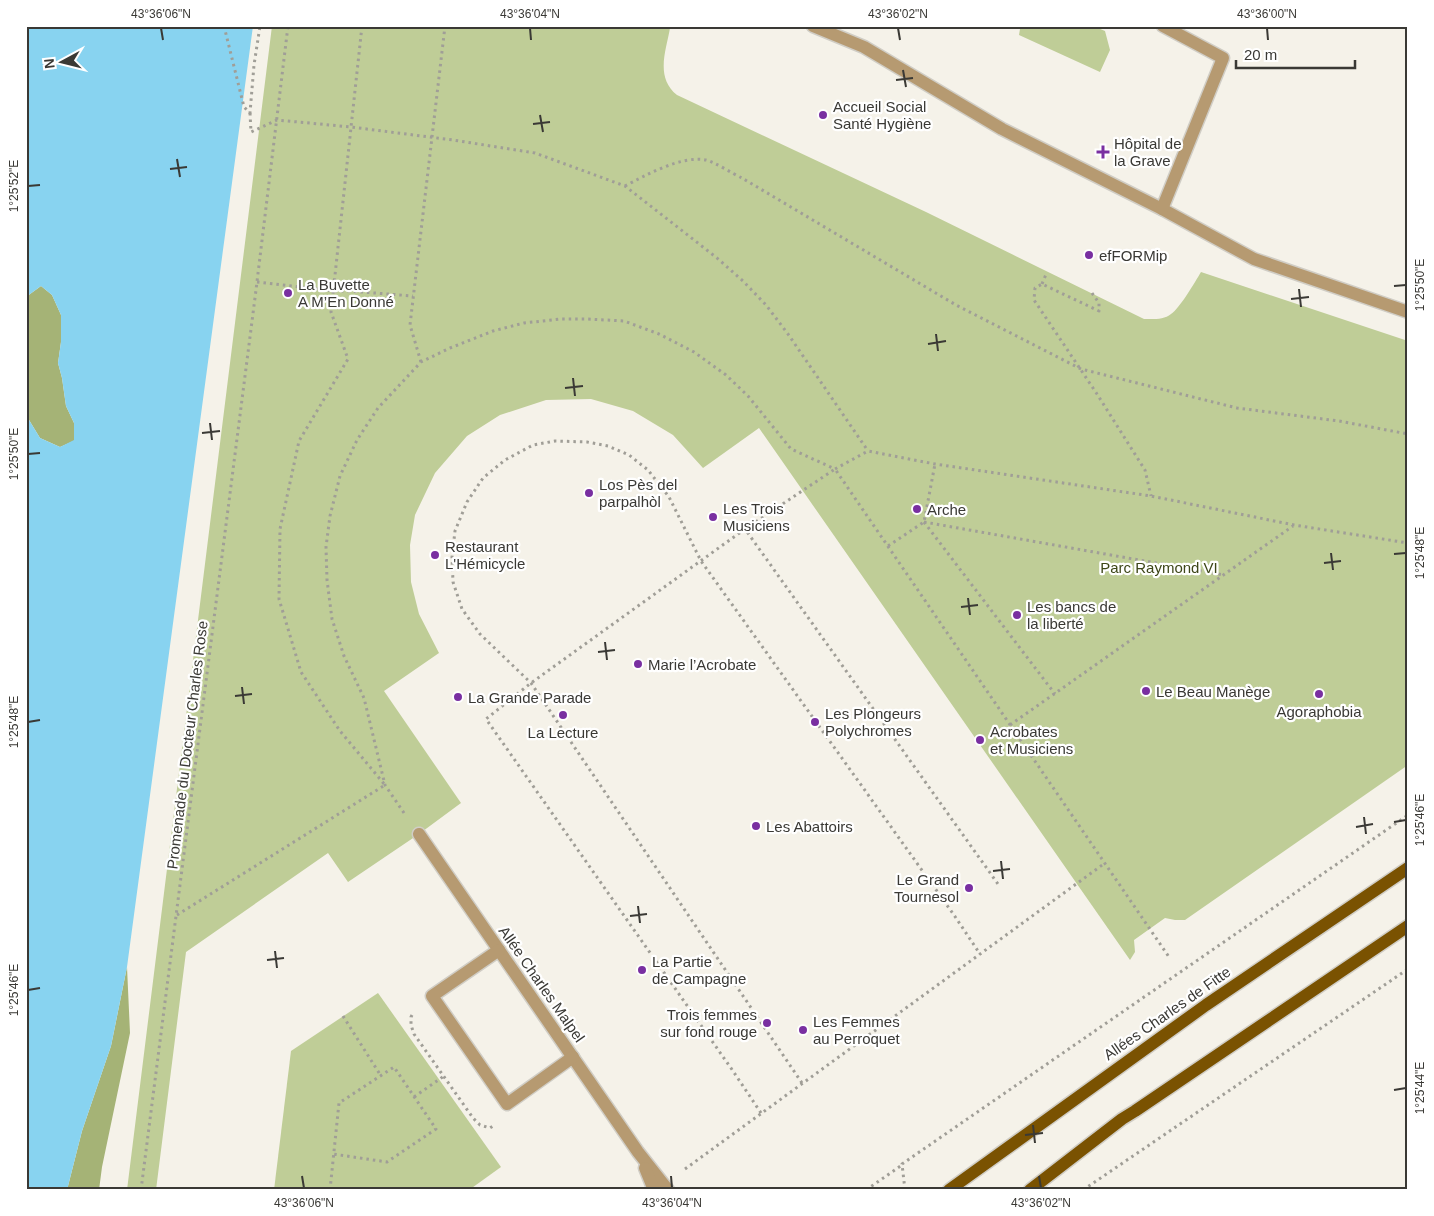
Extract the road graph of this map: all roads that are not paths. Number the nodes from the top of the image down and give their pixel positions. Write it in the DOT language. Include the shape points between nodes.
graph roads {
  1 [pos="813,26"];
  2 [pos="1163,26"];
  3 [pos="1162,209"];
  4 [pos="1408,312"];
  5 [pos="419,834"];
  6 [pos="1408,868"];
  7 [pos="1408,926"];
  8 [pos="499,950"];
  9 [pos="573,1057"];
  10 [pos="662,1188"];
  11 [pos="949,1190"];
  12 [pos="1030,1190"];
  1 -- 3 [label="street" via="864,47 1002,130"];
  2 -- 3 [label="street" via="1223,58"];
  3 -- 4 [label="street" via="1254,259"];
  5 -- 8 [label="street, Allée Charles Malpel"];
  6 -- 11 [label="main road, Allées Charles de Fitte" via="1206,1005"];
  7 -- 12 [label="main road" via="1122,1119"];
  8 -- 9 [label="street, Allée Charles Malpel"];
  8 -- 9 [label="street" via="432,996 501,1096 507,1104"];
  9 -- 10 [label="street, Allée Charles Malpel"];
}
